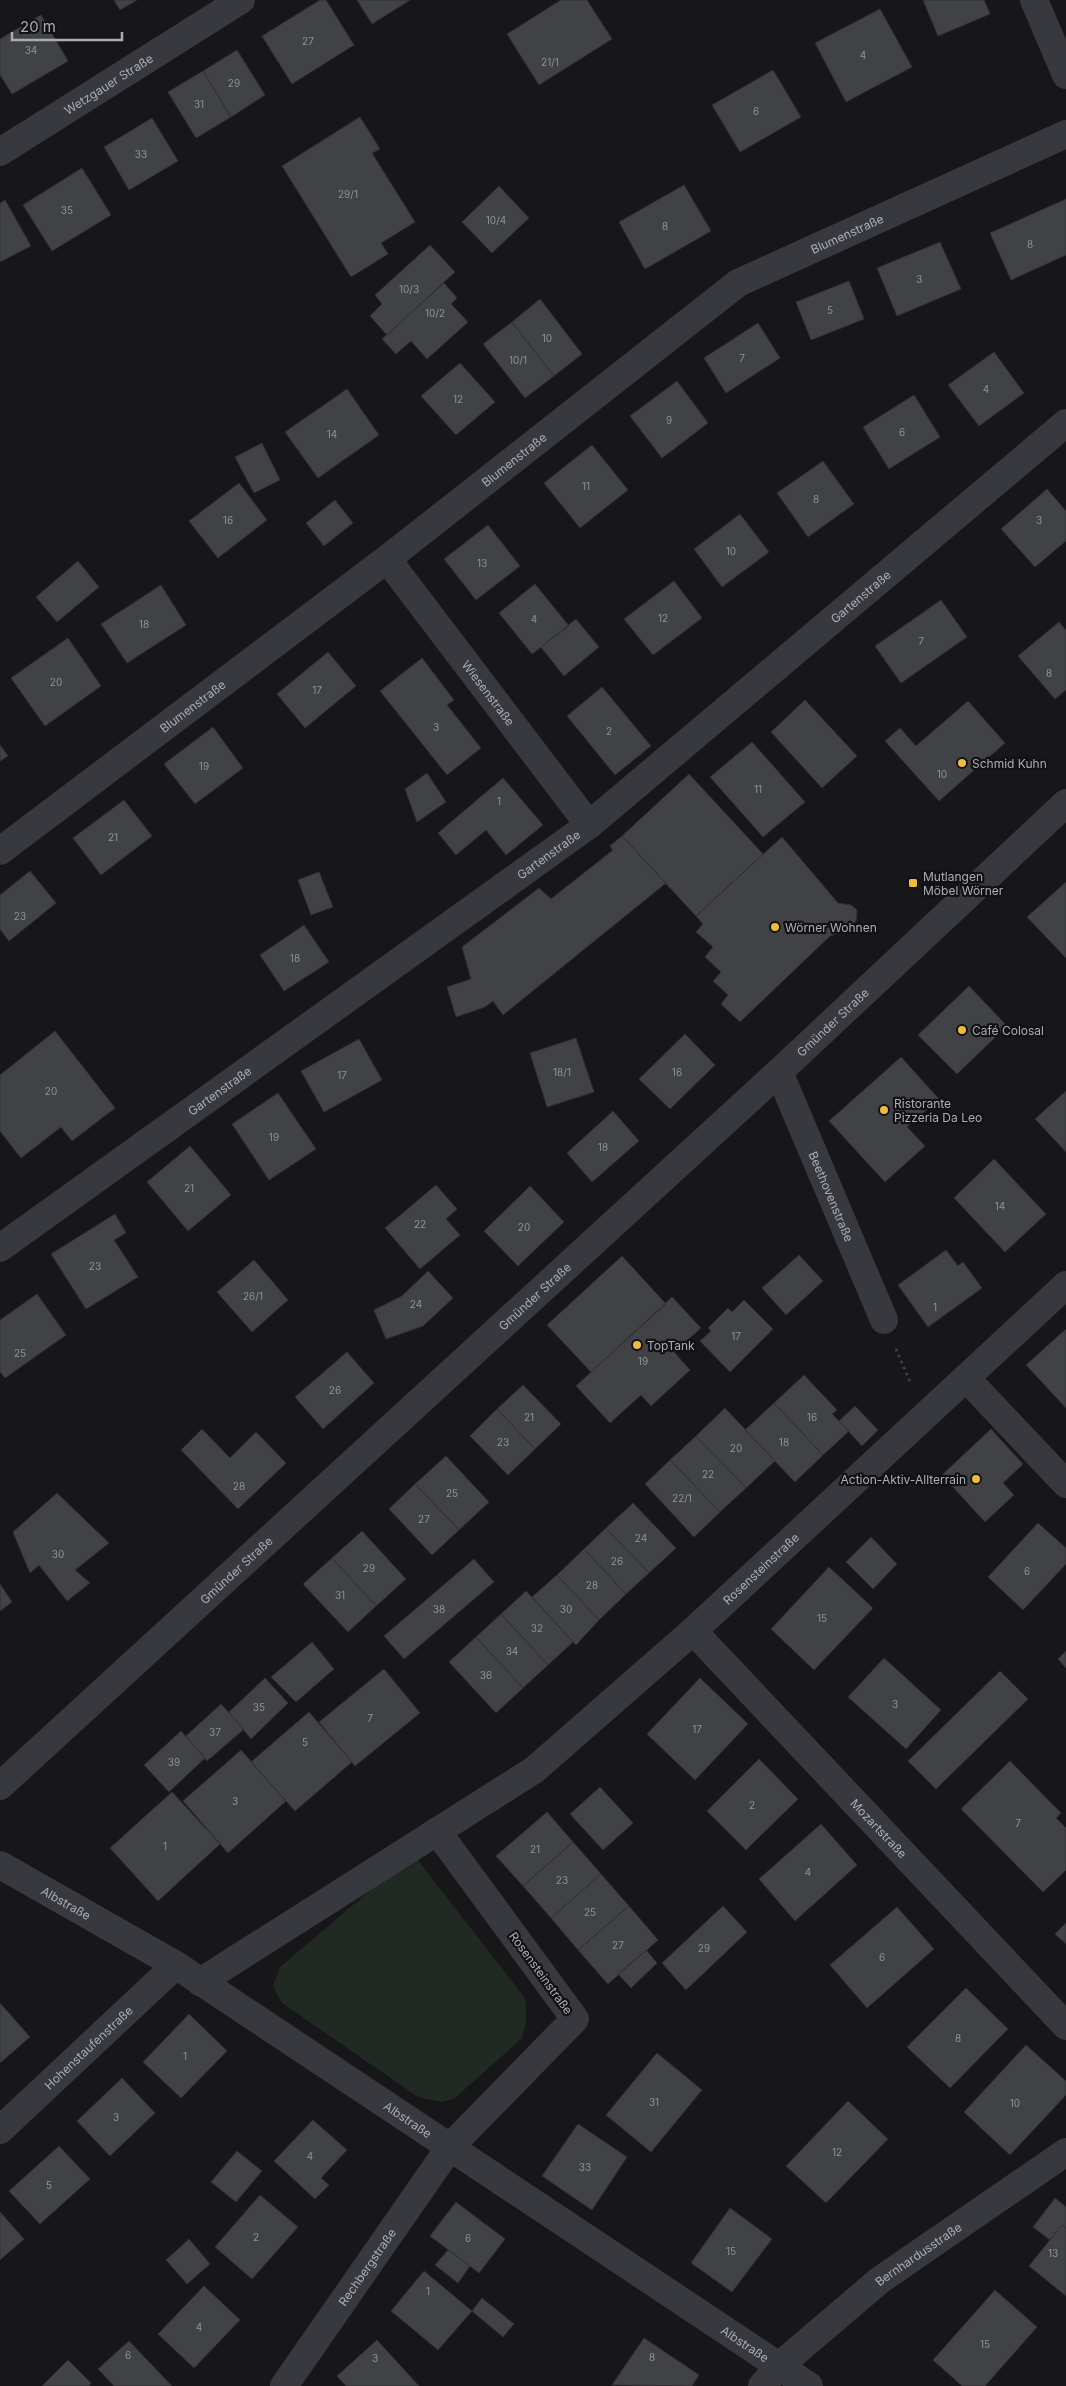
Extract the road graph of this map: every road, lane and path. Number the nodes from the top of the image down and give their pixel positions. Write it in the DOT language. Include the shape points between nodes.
graph roads {
  1 [pos="241,0"];
  2 [pos="1034,0"];
  3 [pos="1066,75"];
  4 [pos="1066,134"];
  5 [pos="0,152"];
  6 [pos="1066,424"];
  7 [pos="387,559"];
  8 [pos="1066,803"];
  9 [pos="589,825"];
  10 [pos="0,851"];
  11 [pos="779,1072"];
  12 [pos="0,1248"];
  13 [pos="1066,1285"];
  14 [pos="884,1320"];
  15 [pos="966,1378"];
  16 [pos="924,1416"];
  17 [pos="1066,1484"];
  18 [pos="693,1630"];
  19 [pos="0,1786"];
  20 [pos="437,1831"];
  21 [pos="0,1865"];
  22 [pos="176,1965"];
  23 [pos="200,1982"];
  24 [pos="1066,2026"];
  25 [pos="0,2130"];
  26 [pos="450,2147"];
  27 [pos="1066,2152"];
  28 [pos="771,2376"];
  29 [pos="284,2386"];
  30 [pos="809,2386"];
  1 -- 5 [label="street, Wetzgauer Straße"];
  2 -- 3 [label="street"];
  4 -- 7 [label="street, Blumenstraße" via="738,283"];
  6 -- 9 [label="street, Gartenstraße"];
  7 -- 9 [label="street, Wiesenstraße"];
  7 -- 10 [label="street, Blumenstraße"];
  8 -- 11 [label="street, Gmünder Straße"];
  9 -- 12 [label="street, Gartenstraße"];
  11 -- 14 [label="street, Beethovenstraße"];
  11 -- 19 [label="street, Gmünder Straße"];
  13 -- 15 [label="street, Rosensteinstraße"];
  14 -- 16 [label="path"];
  15 -- 16 [label="street, Rosensteinstraße"];
  15 -- 17 [label="street"];
  16 -- 18 [label="street, Rosensteinstraße"];
  18 -- 20 [label="street, Rosensteinstraße" via="534,1770"];
  18 -- 24 [label="street, Mozartstraße"];
  20 -- 23 [label="street, Rosensteinstraße"];
  20 -- 26 [label="street, Rosensteinstraße" via="575,2019"];
  21 -- 22 [label="street, Albstraße"];
  22 -- 23 [label="street, Albstraße"];
  22 -- 25 [label="street, Hohenstaufenstraße"];
  23 -- 26 [label="street, Albstraße"];
  26 -- 28 [label="street, Albstraße"];
  26 -- 29 [label="street, Rechbergstraße"];
  27 -- 28 [label="street, Bernhardusstraße" via="880,2280"];
  28 -- 30 [label="street, Albstraße"];
}
